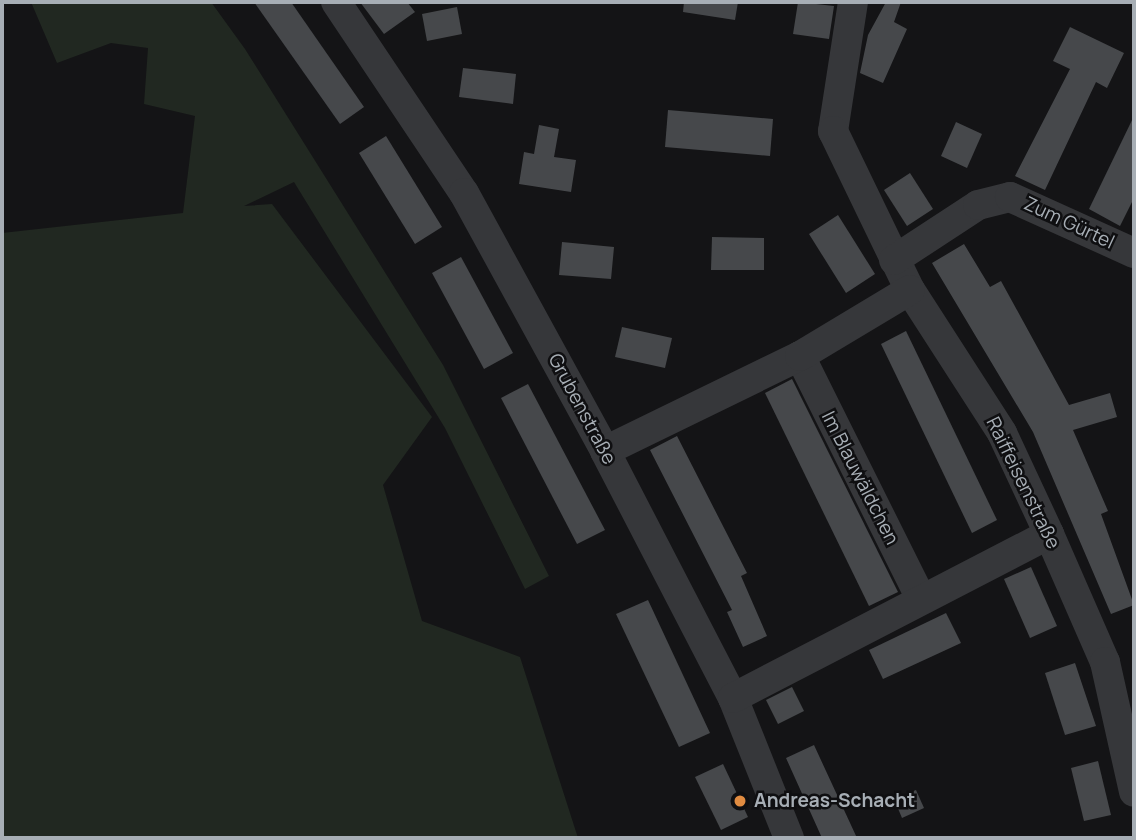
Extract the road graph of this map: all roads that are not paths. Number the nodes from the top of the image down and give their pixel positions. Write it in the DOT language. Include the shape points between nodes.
graph roads {
  1 [pos="336,2"];
  2 [pos="853,2"];
  3 [pos="1134,253"];
  4 [pos="894,260"];
  5 [pos="910,290"];
  6 [pos="800,356"];
  7 [pos="605,451"];
  8 [pos="1049,534"];
  9 [pos="921,599"];
  10 [pos="733,698"];
  11 [pos="1134,792"];
  12 [pos="789,838"];
  1 -- 7 [label="street, Grubenstraße" via="464,193"];
  2 -- 4 [label="street, Raiffeisenstraße" via="833,117 841,152"];
  3 -- 4 [label="street, Zum Gürtel" via="1010,197 978,205"];
  4 -- 5 [label="street, Raiffeisenstraße"];
  5 -- 6 [label="street"];
  5 -- 8 [label="street, Raiffeisenstraße" via="1002,433"];
  6 -- 7 [label="street"];
  6 -- 9 [label="street, Im Blauwäldchen"];
  7 -- 10 [label="street, Grubenstraße"];
  8 -- 9 [label="street"];
  8 -- 11 [label="street, Raiffeisenstraße" via="1105,662"];
  9 -- 10 [label="street"];
  10 -- 12 [label="street, Grubenstraße"];
}
